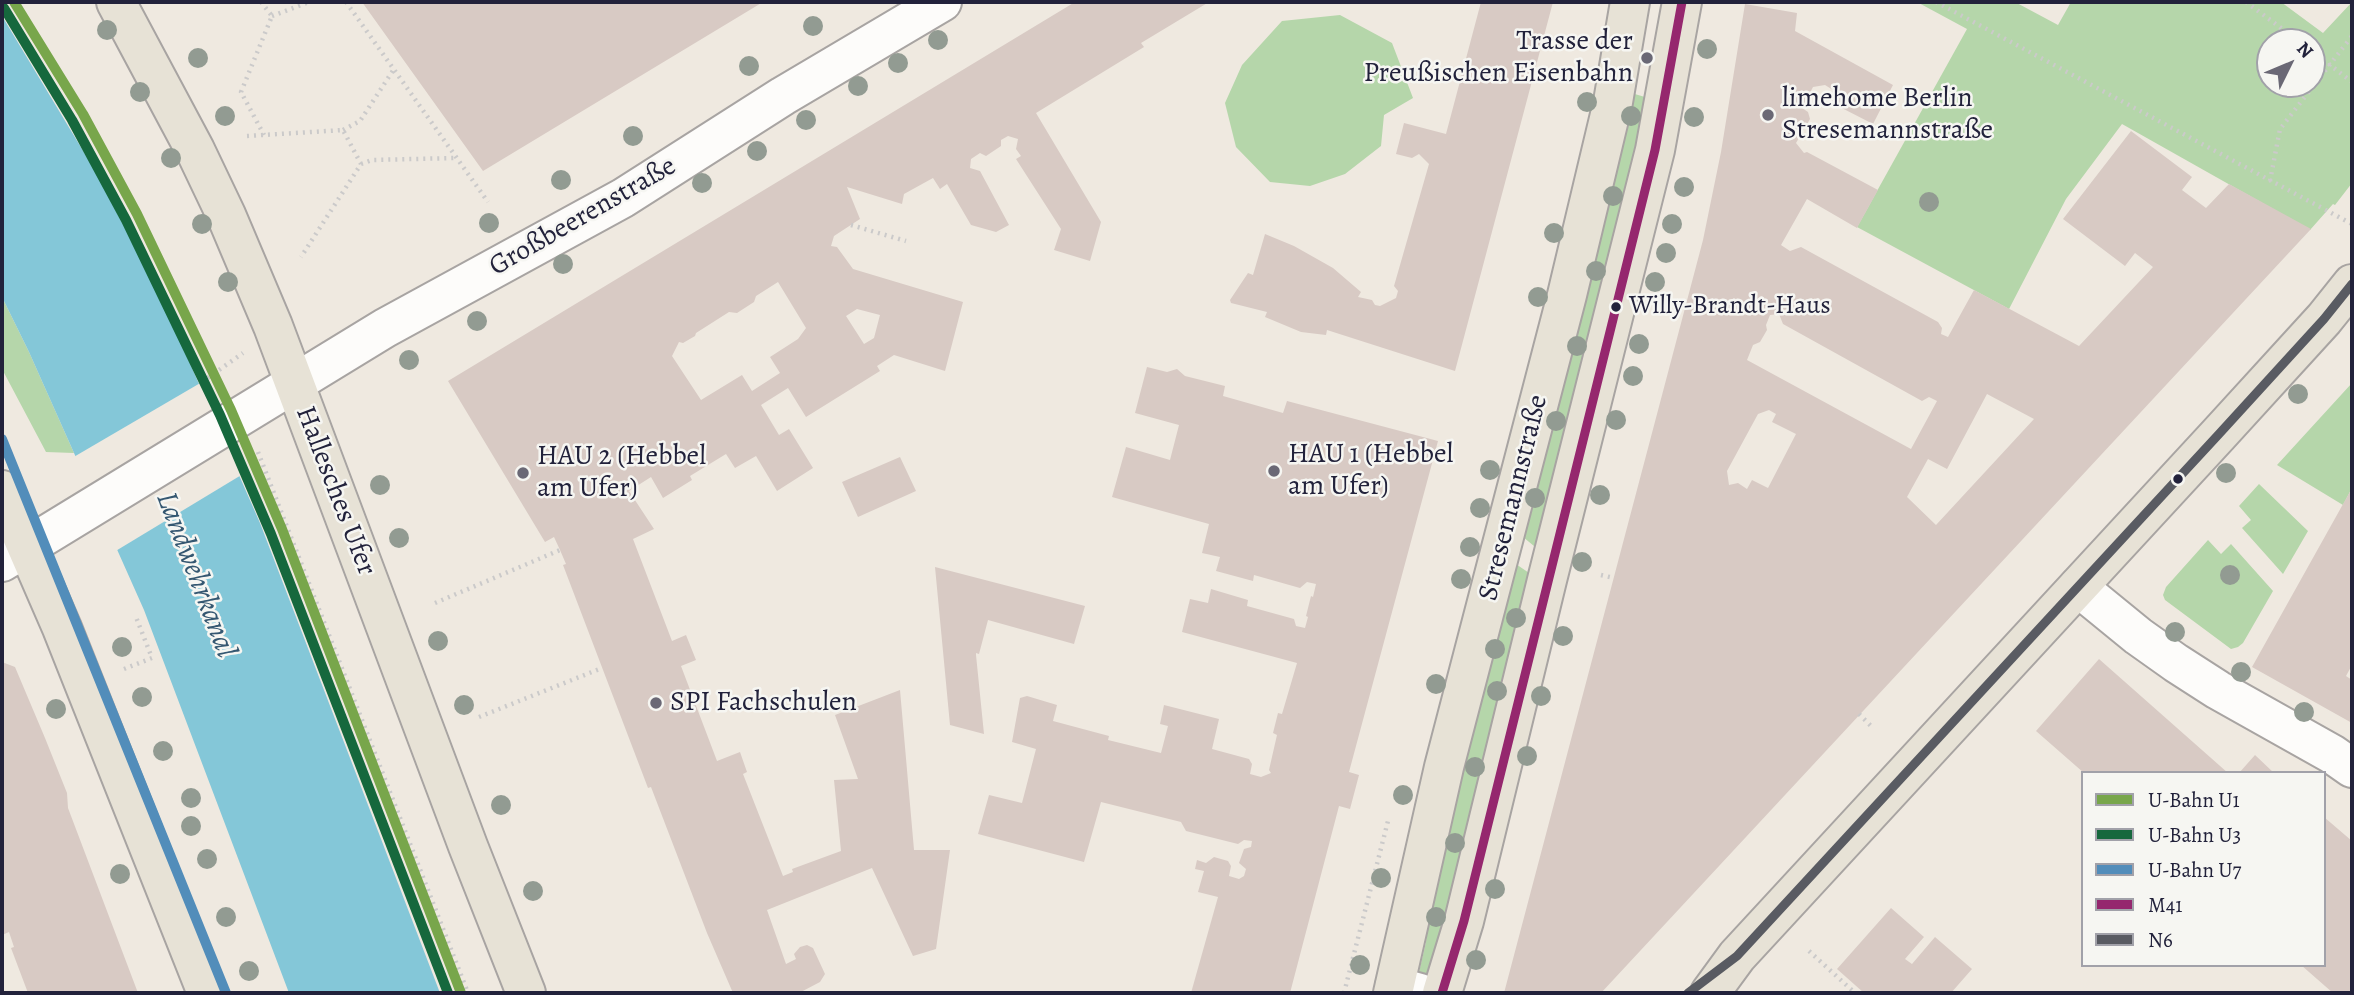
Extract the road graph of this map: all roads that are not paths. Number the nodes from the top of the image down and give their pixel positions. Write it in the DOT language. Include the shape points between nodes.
graph roads {
  1 [pos="116,2"];
  2 [pos="942,2"];
  3 [pos="1630,2"];
  4 [pos="1682,2"];
  5 [pos="2352,284"];
  6 [pos="294,383"];
  7 [pos="2,491"];
  8 [pos="15,554"];
  9 [pos="2078,587"];
  10 [pos="2352,768"];
  11 [pos="1737,956"];
  12 [pos="1403,991"];
  13 [pos="207,993"];
  14 [pos="526,993"];
  15 [pos="1443,993"];
  16 [pos="1688,993"];
  17 [pos="1710,993"];
  1 -- 6 [label="main road, Hallesches Ufer" via="226,215"];
  2 -- 6 [label="street, Großbeerenstraße" via="623,198"];
  3 -- 12 [label="main road, Stresemannstraße" via="1613,102 1567,295 1444,766"];
  4 -- 15 [label="main road, Stresemannstraße" via="1656,150"];
  5 -- 9 [label="main road"];
  6 -- 8 [label="street, Großbeerenstraße"];
  6 -- 14 [label="main road, Hallesches Ufer"];
  7 -- 8 [label="main road"];
  8 -- 13 [label="main road" via="72,653"];
  9 -- 10 [label="street" via="2176,663"];
  9 -- 11 [label="main road"];
  11 -- 16 [label="main road"];
  11 -- 17 [label="main road"];
}
